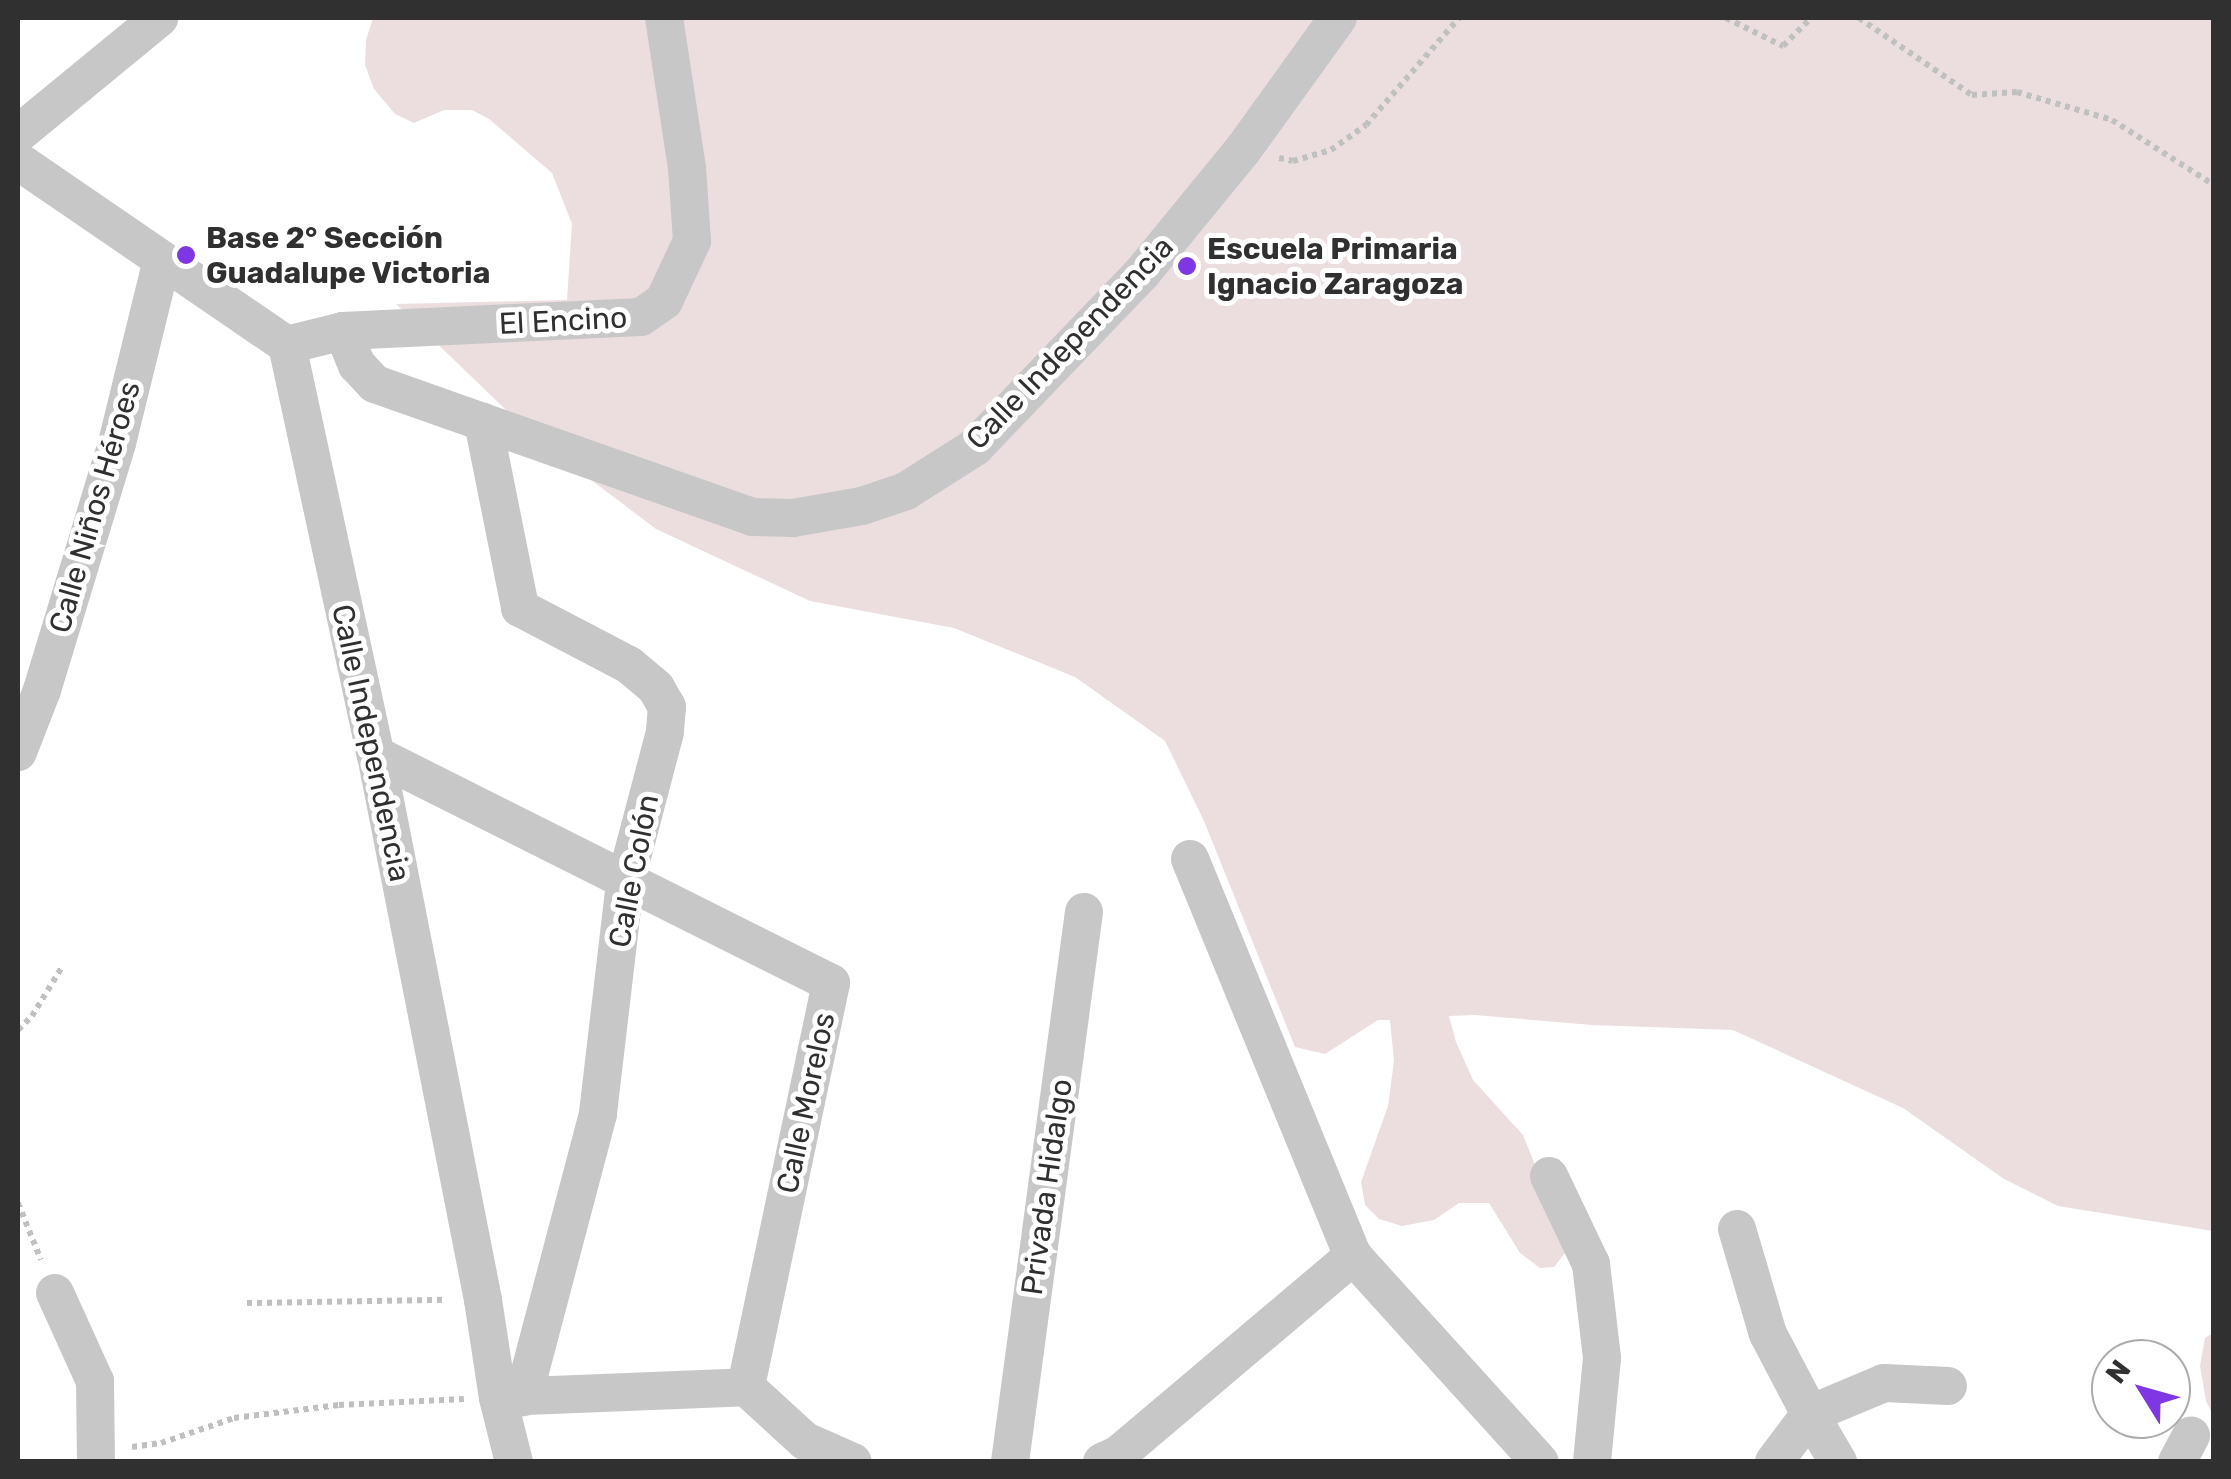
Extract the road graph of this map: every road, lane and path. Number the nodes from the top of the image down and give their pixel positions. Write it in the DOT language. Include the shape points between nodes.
graph roads {
  1 [pos="159,18"];
  2 [pos="664,18"];
  3 [pos="1338,18"];
  4 [pos="1459,18"];
  5 [pos="1726,18"];
  6 [pos="1811,18"];
  7 [pos="1859,18"];
  8 [pos="18,134"];
  9 [pos="1242,151"];
  10 [pos="18,161"];
  11 [pos="2214,185"];
  12 [pos="162,260"];
  13 [pos="343,332"];
  14 [pos="287,344"];
  15 [pos="482,422"];
  16 [pos="18,752"];
  17 [pos="376,755"];
  18 [pos="1190,858"];
  19 [pos="625,883"];
  20 [pos="1084,912"];
  21 [pos="62,967"];
  22 [pos="18,1030"];
  23 [pos="1549,1176"];
  24 [pos="18,1203"];
  25 [pos="1737,1230"];
  26 [pos="1353,1256"];
  27 [pos="55,1294"];
  28 [pos="483,1300"];
  29 [pos="247,1303"];
  30 [pos="1948,1386"];
  31 [pos="746,1388"];
  32 [pos="511,1397"];
  33 [pos="1810,1414"];
  34 [pos="87,1458"];
  35 [pos="514,1462"];
  36 [pos="853,1462"];
  37 [pos="1010,1462"];
  38 [pos="1102,1462"];
  39 [pos="1540,1462"];
  40 [pos="1592,1462"];
  41 [pos="1774,1462"];
  42 [pos="1838,1462"];
  1 -- 8 [label="street"];
  2 -- 13 [label="street, El Encino" via="692,241 664,301 641,317"];
  3 -- 9 [label="street, Calle Independencia"];
  4 -- 9 [label="path" via="1366,125 1331,150 1293,161"];
  5 -- 6 [label="path" via="1783,46"];
  7 -- 11 [label="path" via="1972,95 2017,92 2112,120"];
  9 -- 15 [label="street, Calle Independencia" via="1142,273 976,447 906,491 793,518 752,517"];
  10 -- 12 [label="street"];
  12 -- 14 [label="street"];
  12 -- 16 [label="street, Calle Niños Héroes" via="117,443"];
  13 -- 14 [label="street, El Encino"];
  13 -- 15 [label="street, Calle Independencia" via="357,365 375,384"];
  14 -- 17 [label="street, Calle Independencia"];
  15 -- 19 [label="street, Calle Colón" via="520,608 629,665 667,707"];
  17 -- 19 [label="street"];
  17 -- 28 [label="street, Calle Independencia"];
  18 -- 26 [label="street"];
  19 -- 31 [label="street, Calle Morelos" via="831,983"];
  19 -- 32 [label="street, Calle Colón" via="598,1114"];
  20 -- 37 [label="street, Privada Hidalgo"];
  21 -- 22 [label="path"];
  23 -- 40 [label="street" via="1591,1264 1602,1358"];
  24 -- 27 [label="path"];
  25 -- 33 [label="street" via="1768,1334"];
  26 -- 38 [label="street"];
  26 -- 39 [label="street"];
  27 -- 34 [label="street" via="95,1381"];
  28 -- 29 [label="path"];
  28 -- 32 [label="street, Calle Independencia"];
  30 -- 33 [label="street" via="1884,1383"];
  31 -- 32 [label="street"];
  31 -- 36 [label="street" via="805,1442"];
  32 -- 34 [label="path" via="339,1405 234,1418"];
  32 -- 35 [label="street, Calle Independencia"];
  33 -- 41 [label="street"];
  33 -- 42 [label="street"];
}
